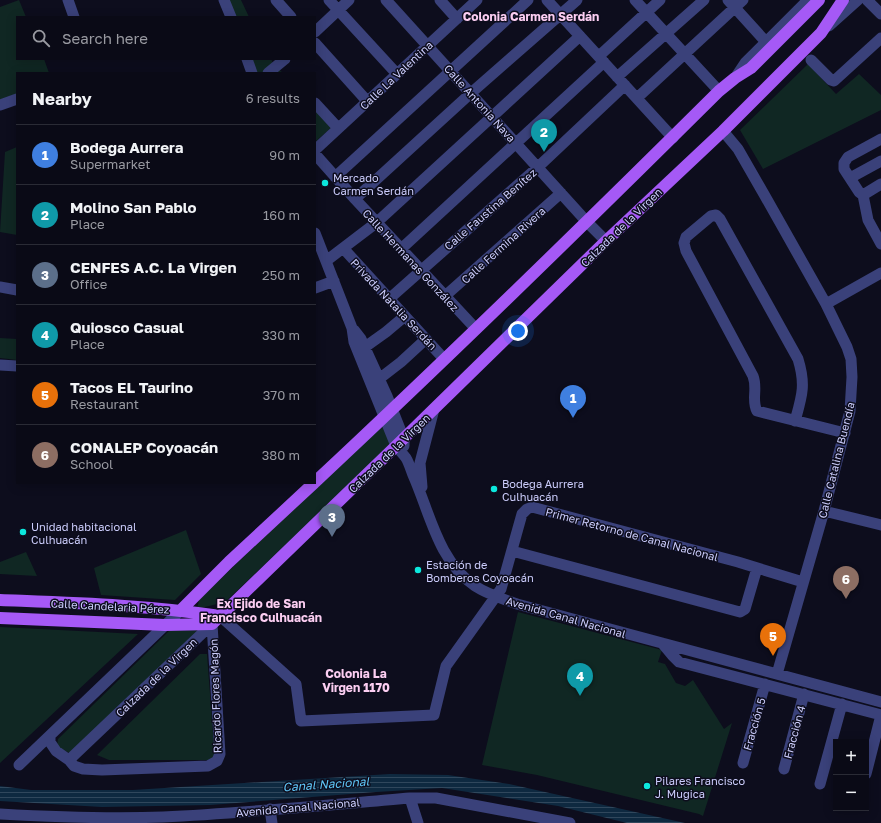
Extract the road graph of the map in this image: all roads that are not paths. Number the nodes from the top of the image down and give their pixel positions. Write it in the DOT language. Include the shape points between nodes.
graph roads {
  1 [pos="68,0"];
  2 [pos="224,0"];
  3 [pos="276,0"];
  4 [pos="329,0"];
  5 [pos="350,0"];
  6 [pos="386,0"];
  7 [pos="440,0"];
  8 [pos="477,0"];
  9 [pos="528,0"];
  10 [pos="547,0"];
  11 [pos="577,0"];
  12 [pos="635,0"];
  13 [pos="660,0"];
  14 [pos="704,0"];
  15 [pos="743,0"];
  16 [pos="808,0"];
  17 [pos="819,0"];
  18 [pos="844,0"];
  19 [pos="858,0"];
  20 [pos="867,0"];
  21 [pos="731,4"];
  22 [pos="338,11"];
  23 [pos="647,12"];
  24 [pos="881,14"];
  25 [pos="561,15"];
  26 [pos="74,16"];
  27 [pos="231,16"];
  28 [pos="290,16"];
  29 [pos="457,19"];
  30 [pos="316,31"];
  31 [pos="821,33"];
  32 [pos="666,34"];
  33 [pos="580,36"];
  34 [pos="881,38"];
  35 [pos="766,42"];
  36 [pos="316,44"];
  37 [pos="427,46"];
  38 [pos="685,54"];
  39 [pos="601,59"];
  40 [pos="247,60"];
  41 [pos="285,60"];
  42 [pos="811,60"];
  43 [pos="450,71"];
  44 [pos="252,72"];
  45 [pos="269,72"];
  46 [pos="397,74"];
  47 [pos="735,78"];
  48 [pos="621,81"];
  49 [pos="719,92"];
  50 [pos="471,93"];
  51 [pos="637,98"];
  52 [pos="16,99"];
  53 [pos="367,101"];
  54 [pos="316,104"];
  55 [pos="0,105"];
  56 [pos="493,117"];
  57 [pos="338,128"];
  58 [pos="723,131"];
  59 [pos="673,138"];
  60 [pos="881,139"];
  61 [pos="516,142"];
  62 [pos="316,149"];
  63 [pos="316,155"];
  64 [pos="881,161"];
  65 [pos="538,167"];
  66 [pos="335,177"];
  67 [pos="850,178"];
  68 [pos="881,184"];
  69 [pos="561,193"];
  70 [pos="863,195"];
  71 [pos="355,199"];
  72 [pos="587,222"];
  73 [pos="376,223"];
  74 [pos="316,236"];
  75 [pos="606,241"];
  76 [pos="881,244"];
  77 [pos="343,248"];
  78 [pos="400,249"];
  79 [pos="326,261"];
  80 [pos="421,270"];
  81 [pos="881,273"];
  82 [pos="334,281"];
  83 [pos="0,288"];
  84 [pos="316,288"];
  85 [pos="16,290"];
  86 [pos="445,296"];
  87 [pos="389,299"];
  88 [pos="826,304"];
  89 [pos="404,316"];
  90 [pos="352,328"];
  91 [pos="476,329"];
  92 [pos="426,339"];
  93 [pos="364,347"];
  94 [pos="444,358"];
  95 [pos="0,365"];
  96 [pos="16,366"];
  97 [pos="379,379"];
  98 [pos="434,409"];
  99 [pos="388,414"];
  100 [pos="795,421"];
  101 [pos="845,433"];
  102 [pos="400,442"];
  103 [pos="316,480"];
  104 [pos="312,484"];
  105 [pos="422,496"];
  106 [pos="824,511"];
  107 [pos="881,525"];
  108 [pos="512,551"];
  109 [pos="757,568"];
  110 [pos="804,582"];
  111 [pos="0,600"];
  112 [pos="494,601"];
  113 [pos="181,610"];
  114 [pos="0,618"];
  115 [pos="216,620"];
  116 [pos="165,625"];
  117 [pos="662,644"];
  118 [pos="777,674"];
  119 [pos="765,684"];
  120 [pos="804,694"];
  121 [pos="881,702"];
  122 [pos="842,704"];
  123 [pos="881,715"];
  124 [pos="50,736"];
  125 [pos="70,760"];
  126 [pos="869,762"];
  127 [pos="743,763"];
  128 [pos="19,765"];
  129 [pos="784,769"];
  130 [pos="820,784"];
  131 [pos="410,798"];
  132 [pos="270,810"];
  133 [pos="0,814"];
  134 [pos="208,819"];
  135 [pos="61,820"];
  136 [pos="162,820"];
  137 [pos="272,823"];
  138 [pos="418,823"];
  139 [pos="567,823"];
  1 -- 26 [label="street"];
  2 -- 27 [label="street"];
  3 -- 28 [label="street"];
  4 -- 22 [label="street"];
  5 -- 22 [label="street"];
  6 -- 37 [label="street, Calle Antonia Nava"];
  7 -- 29 [label="street"];
  8 -- 29 [label="street, Calle La Valentina"];
  9 -- 43 [label="street"];
  10 -- 25 [label="street"];
  11 -- 25 [label="street"];
  12 -- 23 [label="street"];
  13 -- 23 [label="street"];
  14 -- 32 [label="street, Calle Faustina Benítez"];
  15 -- 21 [label="street"];
  16 -- 35 [label="street"];
  17 -- 47 [label="main road" via="751,68"];
  18 -- 31 [label="main road, Calzada de la Virgen"];
  19 -- 31 [label="street, Calzada de la Virgen"];
  20 -- 24 [label="street"];
  21 -- 35 [label="street"];
  21 -- 38 [label="street"];
  22 -- 30 [label="street"];
  22 -- 46 [label="street"];
  23 -- 32 [label="street"];
  23 -- 39 [label="street"];
  25 -- 33 [label="street"];
  25 -- 50 [label="street"];
  29 -- 37 [label="street, Calle La Valentina"];
  31 -- 58 [label="main road, Calzada de la Virgen"];
  32 -- 38 [label="street"];
  32 -- 48 [label="street, Calle Faustina Benítez"];
  33 -- 39 [label="street"];
  33 -- 56 [label="street"];
  34 -- 42 [label="street" via="834,81"];
  35 -- 47 [label="street" via="745,63"];
  36 -- 53 [label="street"];
  37 -- 43 [label="street, Calle Antonia Nava"];
  37 -- 46 [label="street, Calle La Valentina"];
  38 -- 49 [label="street"];
  38 -- 51 [label="street"];
  39 -- 48 [label="street"];
  39 -- 61 [label="street"];
  40 -- 44 [label="street"];
  41 -- 45 [label="street"];
  43 -- 50 [label="street, Calle Antonia Nava"];
  43 -- 66 [label="street"];
  46 -- 53 [label="street, Calle La Valentina"];
  47 -- 49 [label="main road"];
  48 -- 51 [label="street"];
  48 -- 65 [label="street, Calle Faustina Benítez"];
  49 -- 59 [label="main road"];
  50 -- 56 [label="street, Calle Antonia Nava"];
  50 -- 71 [label="street"];
  51 -- 59 [label="street"];
  52 -- 55 [label="street"];
  53 -- 57 [label="street, Calle La Valentina"];
  54 -- 57 [label="street"];
  56 -- 61 [label="street, Calle Antonia Nava"];
  56 -- 73 [label="street"];
  57 -- 62 [label="street, Calle La Valentina"];
  58 -- 75 [label="main road, Calzada de la Virgen"];
  58 -- 88 [label="street, Calle Catalina Buendía" via="750,169"];
  59 -- 72 [label="main road"];
  60 -- 67 [label="street" via="848,157 844,169"];
  61 -- 65 [label="street, Calle Antonia Nava"];
  61 -- 78 [label="street"];
  63 -- 66 [label="street, Calle Hermanas González"];
  64 -- 67 [label="street"];
  65 -- 69 [label="street, Calle Antonia Nava"];
  65 -- 80 [label="street, Calle Faustina Benítez"];
  66 -- 71 [label="street, Calle Hermanas González"];
  67 -- 70 [label="street"];
  68 -- 70 [label="street"];
  69 -- 72 [label="street, Calle Antonia Nava"];
  69 -- 86 [label="street, Calle Fermina Rivera"];
  70 -- 76 [label="street" via="868,220"];
  71 -- 73 [label="street, Calle Hermanas González"];
  72 -- 75 [label="street, Calle Antonia Nava"];
  72 -- 91 [label="main road"];
  73 -- 77 [label="street"];
  73 -- 78 [label="street, Calle Hermanas González"];
  74 -- 79 [label="street"];
  75 -- 98 [label="main road, Calzada de la Virgen"];
  77 -- 79 [label="street"];
  77 -- 87 [label="street, Privada Natalia Serdán"];
  78 -- 80 [label="street, Calle Hermanas González"];
  79 -- 82 [label="street"];
  80 -- 86 [label="street, Calle Hermanas González"];
  80 -- 87 [label="street, Calle Faustina Benítez"];
  81 -- 88 [label="street"];
  82 -- 84 [label="street"];
  82 -- 90 [label="street"];
  83 -- 85 [label="street"];
  86 -- 91 [label="street, Calle Hermanas González"];
  87 -- 89 [label="street, Privada Natalia Serdán"];
  88 -- 101 [label="street, Calle Catalina Buendía" via="851,359 851,403"];
  89 -- 92 [label="street, Privada Natalia Serdán"];
  89 -- 93 [label="street"];
  90 -- 93 [label="street"];
  90 -- 99 [label="street" via="354,342"];
  91 -- 94 [label="main road"];
  92 -- 94 [label="street, Privada Natalia Serdán"];
  92 -- 97 [label="street"];
  93 -- 97 [label="street"];
  94 -- 99 [label="main road"];
  95 -- 96 [label="street"];
  97 -- 99 [label="street"];
  98 -- 102 [label="main road, Calzada de la Virgen"];
  98 -- 105 [label="street" via="420,464"];
  99 -- 102 [label="street, Avenida Canal Nacional"];
  99 -- 103 [label="main road"];
  100 -- 100 [label="street" via="803,392 802,371 798,360 720,219 716,215 711,216 686,237 686,251 753,376 756,384 757,411"];
  100 -- 101 [label="street"];
  101 -- 106 [label="street, Calle Catalina Buendía"];
  102 -- 105 [label="street, Avenida Canal Nacional"];
  102 -- 115 [label="main road, Calzada de la Virgen"];
  104 -- 113 [label="main road"];
  105 -- 112 [label="street, Avenida Canal Nacional" via="442,547 455,567"];
  106 -- 107 [label="street"];
  106 -- 110 [label="street, Calle Catalina Buendía"];
  108 -- 109 [label="street, Primer Retorno de Canal Nacional" via="522,514 532,507"];
  108 -- 109 [label="street" via="740,612 745,608"];
  108 -- 112 [label="street, Primer Retorno de Canal Nacional" via="502,589"];
  109 -- 110 [label="street, Primer Retorno de Canal Nacional"];
  110 -- 118 [label="street, Calle Catalina Buendía"];
  111 -- 113 [label="main road, Calle Candelaria Pérez"];
  112 -- 115 [label="street, Primer Retorno de Canal Nacional" via="446,666 434,715 301,721 296,684"];
  112 -- 117 [label="street, Avenida Canal Nacional" via="517,604"];
  113 -- 115 [label="main road, Calle Candelaria Pérez"];
  113 -- 116 [label="street"];
  114 -- 116 [label="main road, Calle Candelaria Pérez"];
  115 -- 116 [label="main road, Calle Candelaria Pérez"];
  115 -- 125 [label="street, Calzada de la Virgen"];
  115 -- 125 [label="street, Ricardo Flores Magón" via="220,754 216,761 208,766 102,770 83,769 74,766"];
  116 -- 124 [label="street"];
  117 -- 118 [label="street, Avenida Canal Nacional"];
  117 -- 119 [label="street" via="679,662"];
  118 -- 121 [label="street, Avenida Canal Nacional"];
  119 -- 120 [label="street"];
  119 -- 127 [label="street, Fracción 5"];
  120 -- 122 [label="street"];
  120 -- 129 [label="street, Fracción 4"];
  122 -- 123 [label="street"];
  122 -- 130 [label="street"];
  123 -- 126 [label="street"];
  124 -- 125 [label="street" via="50,742 56,751"];
  124 -- 128 [label="street"];
  131 -- 132 [label="street, Avenida Canal Nacional"];
  131 -- 138 [label="street"];
  131 -- 139 [label="street, Avenida Canal Nacional" via="436,798"];
  132 -- 134 [label="street, Avenida Canal Nacional"];
  132 -- 137 [label="street"];
  133 -- 135 [label="street, Avenida Canal Nacional"];
  134 -- 136 [label="street, Avenida Canal Nacional"];
  135 -- 136 [label="street, Avenida Canal Nacional"];
}
